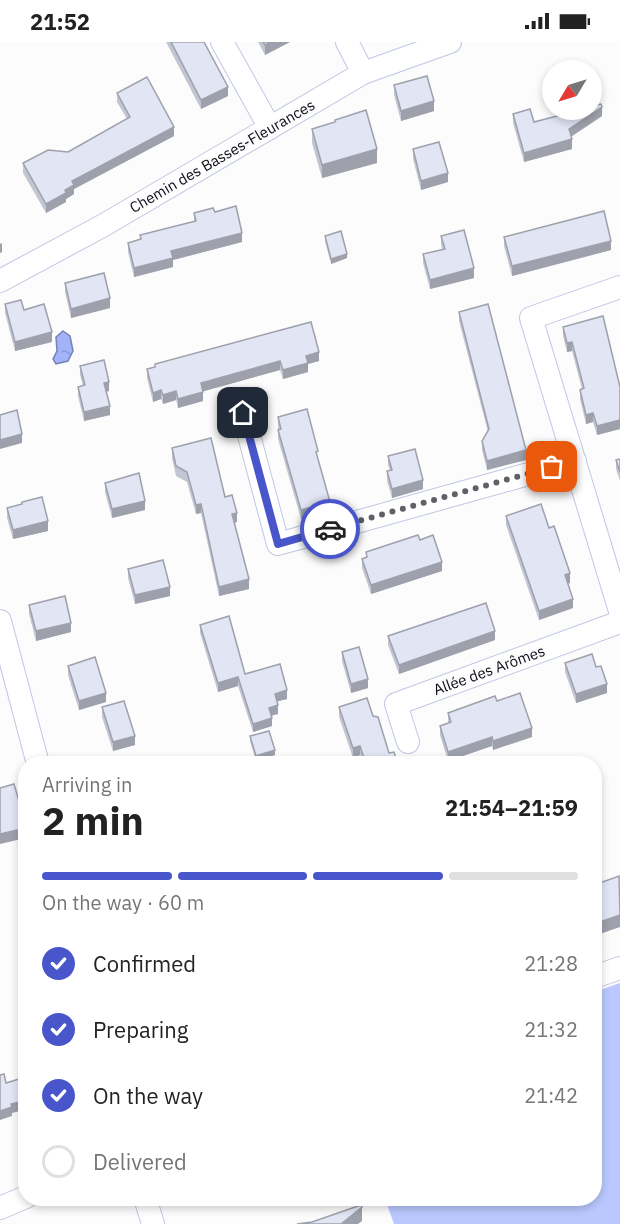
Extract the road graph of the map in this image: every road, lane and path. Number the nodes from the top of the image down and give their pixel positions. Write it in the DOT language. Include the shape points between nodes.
graph roads {
  1 [pos="222,42"];
  2 [pos="347,42"];
  3 [pos="450,42"];
  4 [pos="363,74"];
  5 [pos="270,128"];
  6 [pos="0,281"];
  7 [pos="620,287"];
  8 [pos="243,413"];
  9 [pos="575,461"];
  10 [pos="620,611"];
  11 [pos="0,621"];
  12 [pos="620,622"];
  13 [pos="408,742"];
  14 [pos="36,756"];
  15 [pos="620,968"];
  16 [pos="602,974"];
  17 [pos="18,1200"];
  18 [pos="147,1206"];
  19 [pos="0,1208"];
  20 [pos="153,1224"];
  1 -- 5 [label="street"];
  2 -- 4 [label="street"];
  3 -- 4 [label="street, Chemin des Basses-Fleurances"];
  4 -- 5 [label="street, Chemin des Basses-Fleurances"];
  5 -- 6 [label="street, Chemin des Basses-Fleurances"];
  7 -- 9 [label="street" via="531,318"];
  8 -- 9 [label="street" via="278,544"];
  9 -- 10 [label="street"];
  11 -- 14 [label="street"];
  12 -- 13 [label="street, Allée des Arômes" via="396,704"];
  15 -- 16 [label="street"];
  17 -- 19 [label="street"];
  18 -- 20 [label="street"];
}
